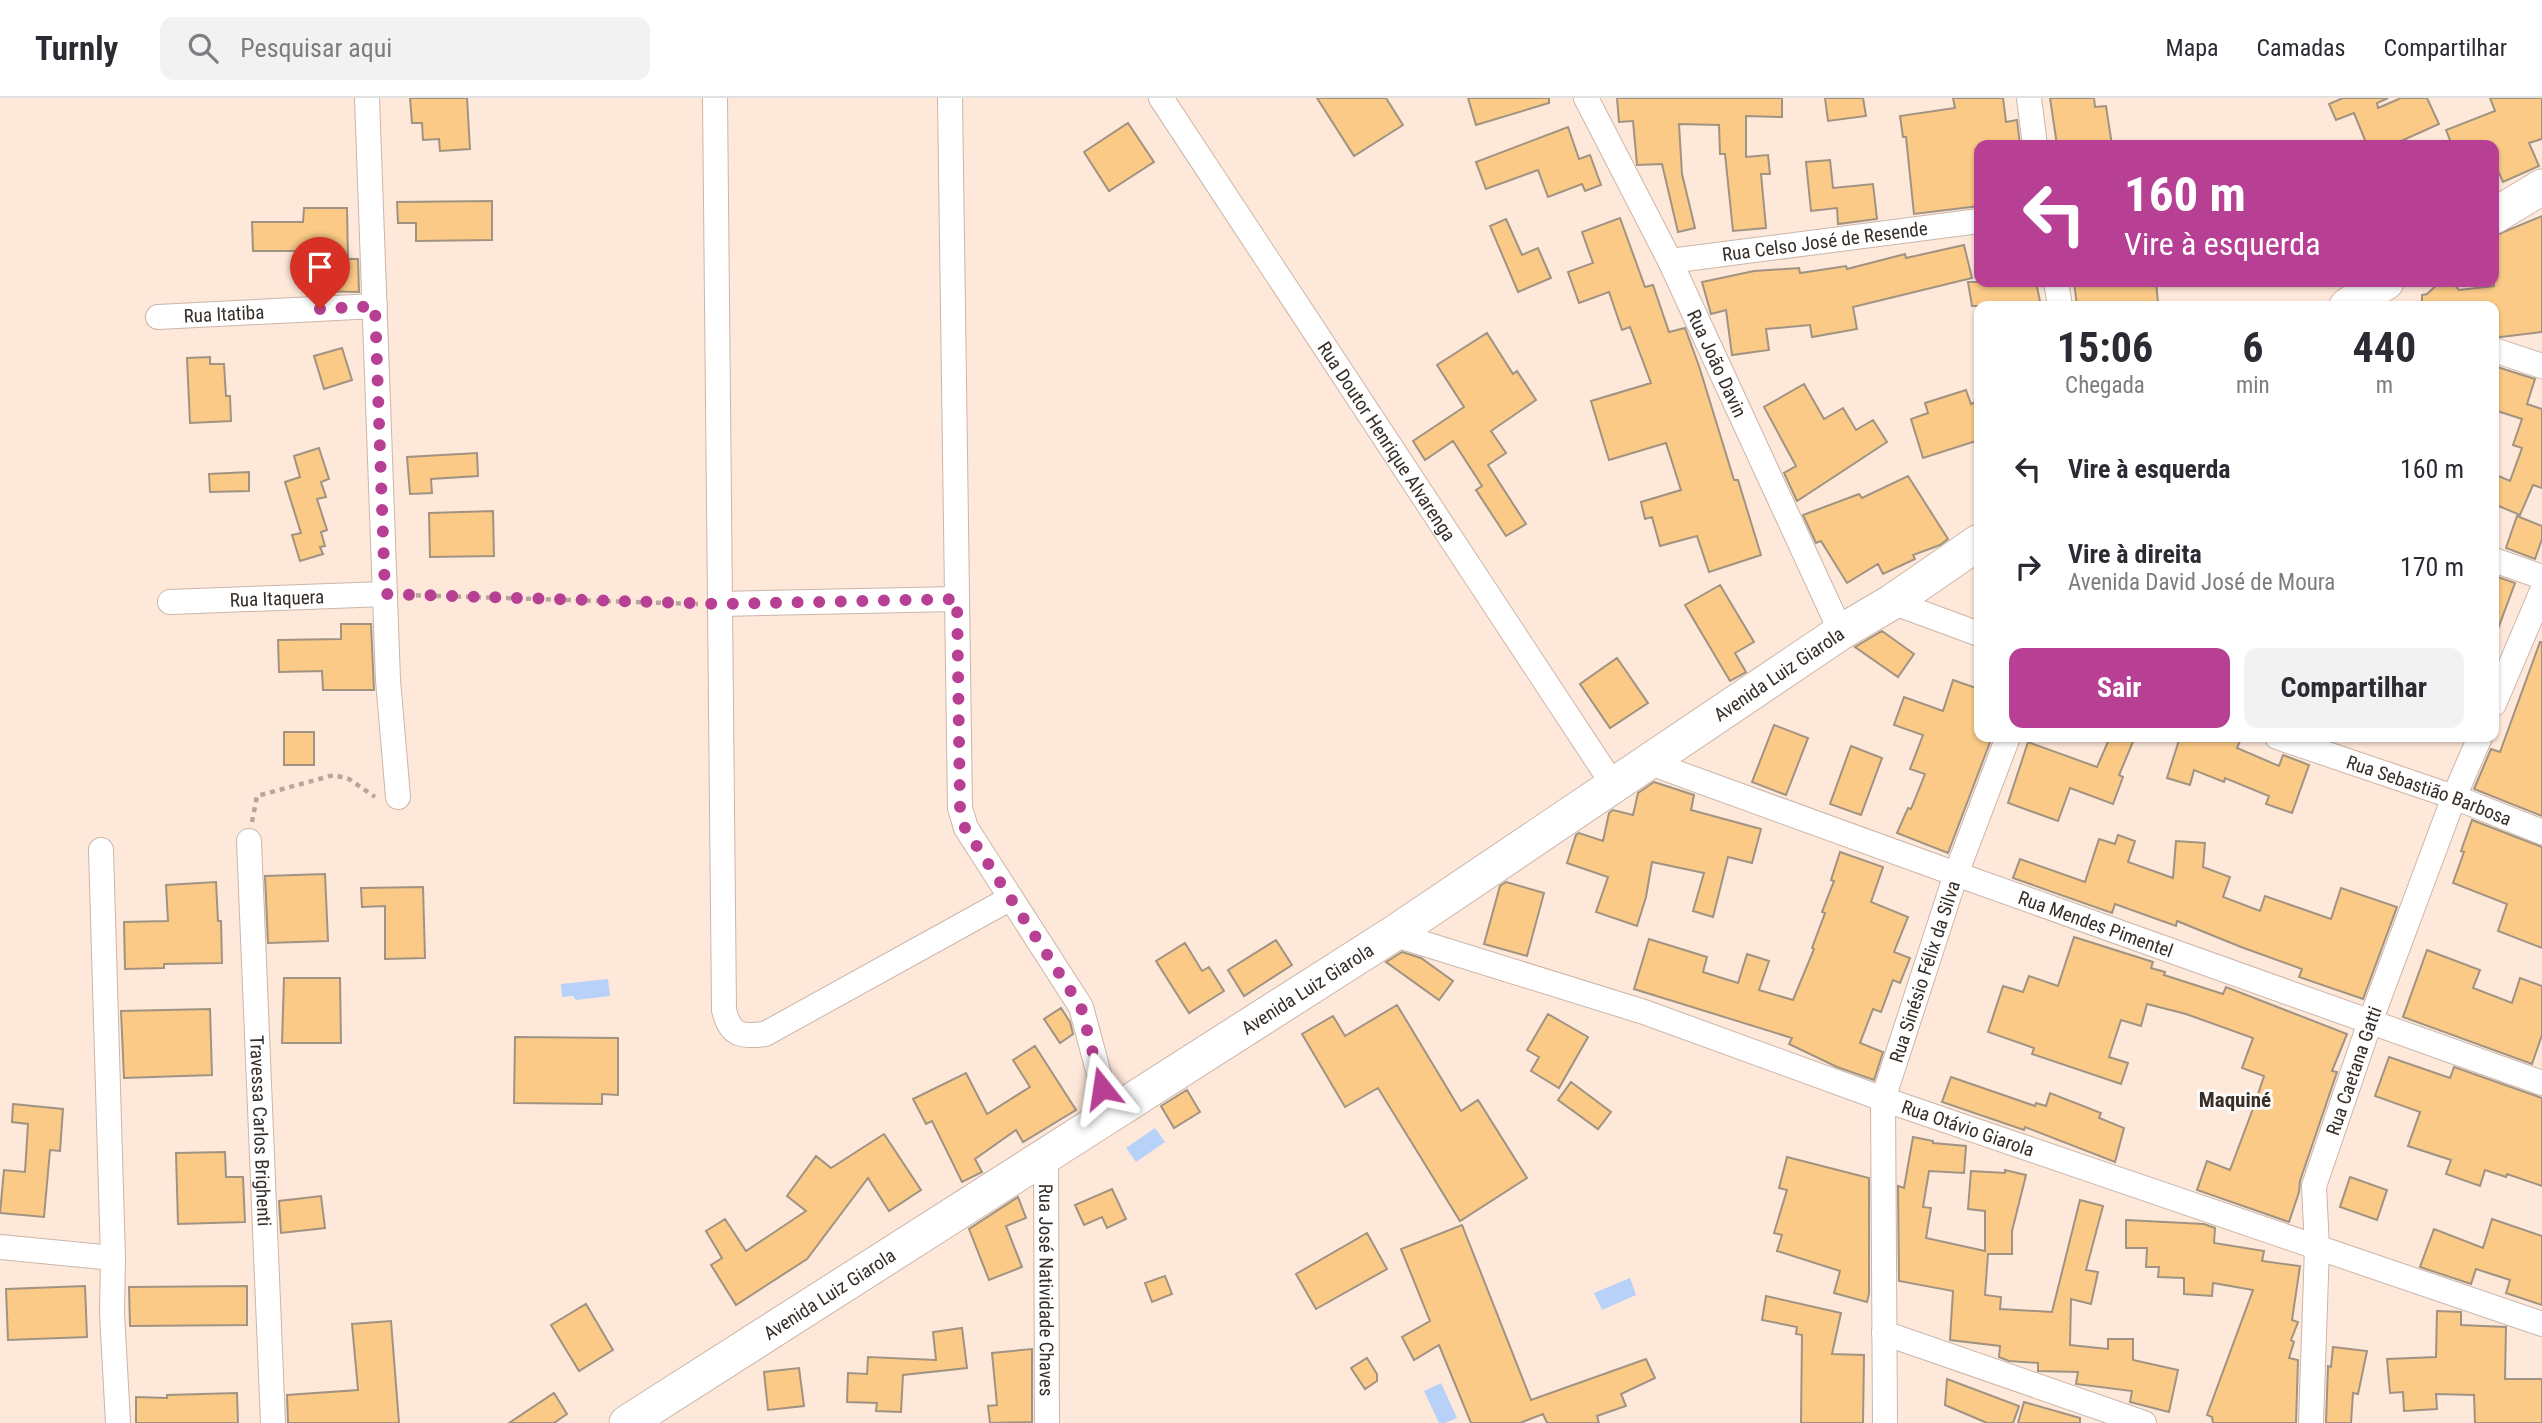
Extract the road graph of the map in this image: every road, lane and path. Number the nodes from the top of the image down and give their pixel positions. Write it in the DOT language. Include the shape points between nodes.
graph roads {
  1 [pos="367,98"];
  2 [pos="715,98"];
  3 [pos="950,98"];
  4 [pos="1161,98"];
  5 [pos="1586,98"];
  6 [pos="2029,98"];
  7 [pos="2034,140"];
  8 [pos="2542,187"];
  9 [pos="2499,213"];
  10 [pos="1974,222"];
  11 [pos="1670,261"];
  12 [pos="375,306"];
  13 [pos="158,317"];
  14 [pos="2499,352"];
  15 [pos="2542,366"];
  16 [pos="1974,545"];
  17 [pos="2499,562"];
  18 [pos="2542,577"];
  19 [pos="2542,591"];
  20 [pos="385,594"];
  21 [pos="957,599"];
  22 [pos="170,602"];
  23 [pos="1892,602"];
  24 [pos="720,604"];
  25 [pos="1841,632"];
  26 [pos="1974,632"];
  27 [pos="2499,692"];
  28 [pos="2006,742"];
  29 [pos="2292,742"];
  30 [pos="2478,742"];
  31 [pos="1650,763"];
  32 [pos="1614,786"];
  33 [pos="398,797"];
  34 [pos="2454,797"];
  35 [pos="2542,832"];
  36 [pos="249,841"];
  37 [pos="101,850"];
  38 [pos="1956,874"];
  39 [pos="1011,898"];
  40 [pos="1393,934"];
  41 [pos="2370,1022"];
  42 [pos="2542,1083"];
  43 [pos="1883,1099"];
  44 [pos="1110,1115"];
  45 [pos="1046,1155"];
  46 [pos="0,1247"];
  47 [pos="2317,1247"];
  48 [pos="113,1258"];
  49 [pos="2542,1324"];
  50 [pos="1884,1334"];
  51 [pos="118,1423"];
  52 [pos="273,1423"];
  53 [pos="627,1423"];
  54 [pos="1047,1423"];
  55 [pos="1885,1423"];
  56 [pos="2144,1423"];
  57 [pos="2311,1423"];
  1 -- 12 [label="street"];
  2 -- 24 [label="street"];
  3 -- 21 [label="street"];
  4 -- 32 [label="street, Rua Doutor Henrique Alvarenga"];
  5 -- 11 [label="street, Rua João Davin"];
  6 -- 7 [label="street"];
  8 -- 9 [label="street"];
  10 -- 11 [label="street, Rua Celso José de Resende"];
  11 -- 25 [label="street, Rua João Davin"];
  12 -- 13 [label="street, Rua Itatiba"];
  12 -- 20 [label="street"];
  14 -- 15 [label="street"];
  16 -- 23 [label="street, Avenida Luiz Giarola"];
  17 -- 18 [label="street"];
  19 -- 27 [label="street"];
  20 -- 22 [label="street, Rua Itaquera"];
  20 -- 24 [label="path"];
  20 -- 33 [label="street"];
  21 -- 24 [label="street"];
  21 -- 39 [label="street" via="960,808 965,828"];
  23 -- 25 [label="street, Avenida Luiz Giarola"];
  23 -- 26 [label="street"];
  24 -- 39 [label="street" via="727,1025 738,1034 765,1034"];
  25 -- 31 [label="street, Avenida Luiz Giarola"];
  28 -- 38 [label="street, Rua Sinésio Félix da Silva"];
  29 -- 34 [label="street, Rua Sebastião Barbosa"];
  30 -- 34 [label="street, Rua Caetana Gatti"];
  31 -- 32 [label="street, Avenida Luiz Giarola"];
  31 -- 38 [label="street, Rua Mendes Pimentel"];
  32 -- 40 [label="street, Avenida Luiz Giarola"];
  33 -- 36 [label="path" via="385,805 349,779 334,775 257,796"];
  34 -- 35 [label="street, Rua Sebastião Barbosa"];
  34 -- 41 [label="street, Rua Caetana Gatti"];
  36 -- 52 [label="street, Travessa Carlos Brighenti"];
  37 -- 48 [label="street"];
  38 -- 41 [label="street, Rua Mendes Pimentel"];
  38 -- 43 [label="street, Rua Sinésio Félix da Silva"];
  39 -- 44 [label="street" via="1081,1007"];
  40 -- 43 [label="street, Rua Otávio Giarola" via="1644,1012"];
  40 -- 44 [label="street, Avenida Luiz Giarola"];
  41 -- 42 [label="street, Rua Mendes Pimentel"];
  41 -- 47 [label="street, Rua Caetana Gatti" via="2314,1186"];
  43 -- 47 [label="street, Rua Otávio Giarola"];
  43 -- 50 [label="street, Rua Sinésio Félix da Silva"];
  44 -- 45 [label="street, Avenida Luiz Giarola"];
  45 -- 53 [label="street, Avenida Luiz Giarola"];
  45 -- 54 [label="street, Rua José Natividade Chaves"];
  46 -- 48 [label="street"];
  47 -- 49 [label="street, Rua Otávio Giarola"];
  47 -- 57 [label="street, Rua Caetana Gatti"];
  48 -- 51 [label="street"];
  50 -- 55 [label="street, Rua Sinésio Félix da Silva"];
  50 -- 56 [label="street"];
}
